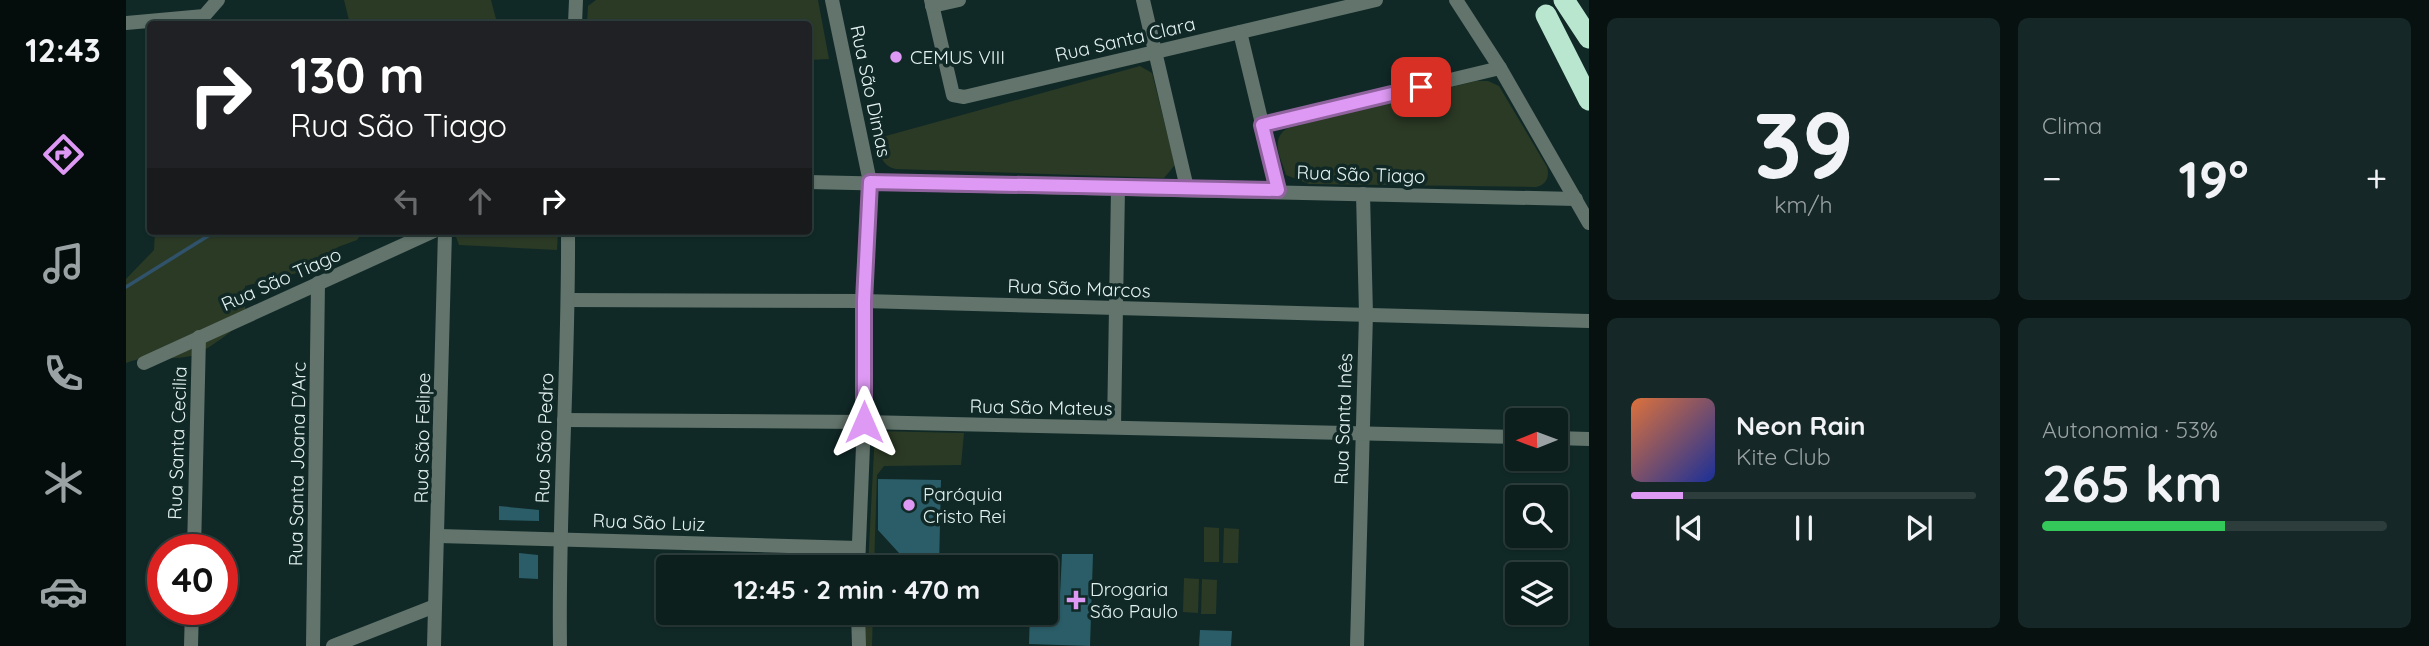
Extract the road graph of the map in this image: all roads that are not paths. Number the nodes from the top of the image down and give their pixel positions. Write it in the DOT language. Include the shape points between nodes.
graph roads {
  1 [pos="218,0"];
  2 [pos="576,0"];
  3 [pos="832,0"];
  4 [pos="960,0"];
  5 [pos="1143,0"];
  6 [pos="1377,0"];
  7 [pos="1456,0"];
  8 [pos="1564,1"];
  9 [pos="931,3"];
  10 [pos="1540,7"];
  11 [pos="190,21"];
  12 [pos="575,21"];
  13 [pos="147,22"];
  14 [pos="126,23"];
  15 [pos="1589,31"];
  16 [pos="1240,32"];
  17 [pos="1589,38"];
  18 [pos="1155,51"];
  19 [pos="1500,68"];
  20 [pos="1589,78"];
  21 [pos="1589,100"];
  22 [pos="1262,125"];
  23 [pos="812,182"];
  24 [pos="870,182"];
  25 [pos="1118,188"];
  26 [pos="1187,188"];
  27 [pos="1278,190"];
  28 [pos="1363,194"];
  29 [pos="1576,199"];
  30 [pos="1589,223"];
  31 [pos="425,235"];
  32 [pos="445,235"];
  33 [pos="568,235"];
  34 [pos="318,283"];
  35 [pos="569,300"];
  36 [pos="864,301"];
  37 [pos="1115,309"];
  38 [pos="1366,314"];
  39 [pos="1589,321"];
  40 [pos="199,337"];
  41 [pos="144,363"];
  42 [pos="564,420"];
  43 [pos="864,422"];
  44 [pos="1114,428"];
  45 [pos="1362,432"];
  46 [pos="1505,437"];
  47 [pos="1568,438"];
  48 [pos="1589,439"];
  49 [pos="194,534"];
  50 [pos="439,536"];
  51 [pos="559,539"];
  52 [pos="858,548"];
  53 [pos="858,555"];
  54 [pos="435,606"];
  55 [pos="192,625"];
  56 [pos="858,625"];
  57 [pos="191,646"];
  58 [pos="313,646"];
  59 [pos="333,646"];
  60 [pos="434,646"];
  61 [pos="560,646"];
  62 [pos="859,646"];
  63 [pos="1357,646"];
  1 -- 11 [label="street" via="204,16"];
  2 -- 12 [label="street"];
  3 -- 24 [label="street, Rua São Dimas"];
  4 -- 9 [label="street"];
  5 -- 18 [label="street"];
  6 -- 16 [label="street, Rua Santa Clara"];
  7 -- 19 [label="street"];
  8 -- 15 [label="highway"];
  8 -- 17 [label="highway"];
  9 -- 18 [label="street, Rua Santa Clara" via="953,95 964,97"];
  10 -- 20 [label="highway"];
  10 -- 21 [label="highway"];
  13 -- 14 [label="street"];
  16 -- 18 [label="street, Rua Santa Clara"];
  16 -- 22 [label="street"];
  18 -- 26 [label="street"];
  19 -- 22 [label="street"];
  19 -- 29 [label="street"];
  22 -- 27 [label="street"];
  23 -- 24 [label="street, Rua São Tiago"];
  24 -- 25 [label="street, Rua São Tiago"];
  24 -- 36 [label="street, Rua São Dimas"];
  25 -- 26 [label="street, Rua São Tiago"];
  25 -- 37 [label="street"];
  26 -- 27 [label="street, Rua São Tiago"];
  27 -- 28 [label="street, Rua São Tiago"];
  28 -- 29 [label="street, Rua São Tiago"];
  28 -- 38 [label="street, Rua Santa Inês"];
  29 -- 30 [label="street"];
  31 -- 34 [label="street, Rua São Tiago"];
  32 -- 50 [label="street, Rua São Felipe"];
  33 -- 35 [label="street, Rua São Pedro"];
  34 -- 40 [label="street, Rua São Tiago"];
  34 -- 58 [label="street, Rua Santa Joana D'Arc"];
  35 -- 36 [label="street, Rua São Marcos"];
  35 -- 42 [label="street, Rua São Pedro"];
  36 -- 37 [label="street, Rua São Marcos"];
  36 -- 43 [label="street, Rua São Dimas"];
  37 -- 38 [label="street, Rua São Marcos"];
  37 -- 44 [label="street"];
  38 -- 39 [label="street, Rua São Marcos"];
  38 -- 45 [label="street, Rua Santa Inês"];
  40 -- 41 [label="street, Rua São Tiago"];
  40 -- 49 [label="street, Rua Santa Cecilia"];
  42 -- 43 [label="street, Rua São Mateus"];
  42 -- 51 [label="street, Rua São Pedro"];
  43 -- 44 [label="street, Rua São Mateus"];
  43 -- 52 [label="street, Rua São Dimas"];
  44 -- 45 [label="street, Rua São Mateus"];
  45 -- 46 [label="street, Rua São Mateus"];
  45 -- 63 [label="street, Rua Santa Inês"];
  47 -- 48 [label="street"];
  50 -- 51 [label="street, Rua São Luiz"];
  50 -- 54 [label="street, Rua São Felipe"];
  51 -- 52 [label="street, Rua São Luiz"];
  51 -- 61 [label="street, Rua São Pedro"];
  52 -- 53 [label="street, Rua São Dimas"];
  54 -- 59 [label="street"];
  54 -- 60 [label="street, Rua São Felipe"];
  55 -- 57 [label="street"];
  56 -- 62 [label="street"];
}
